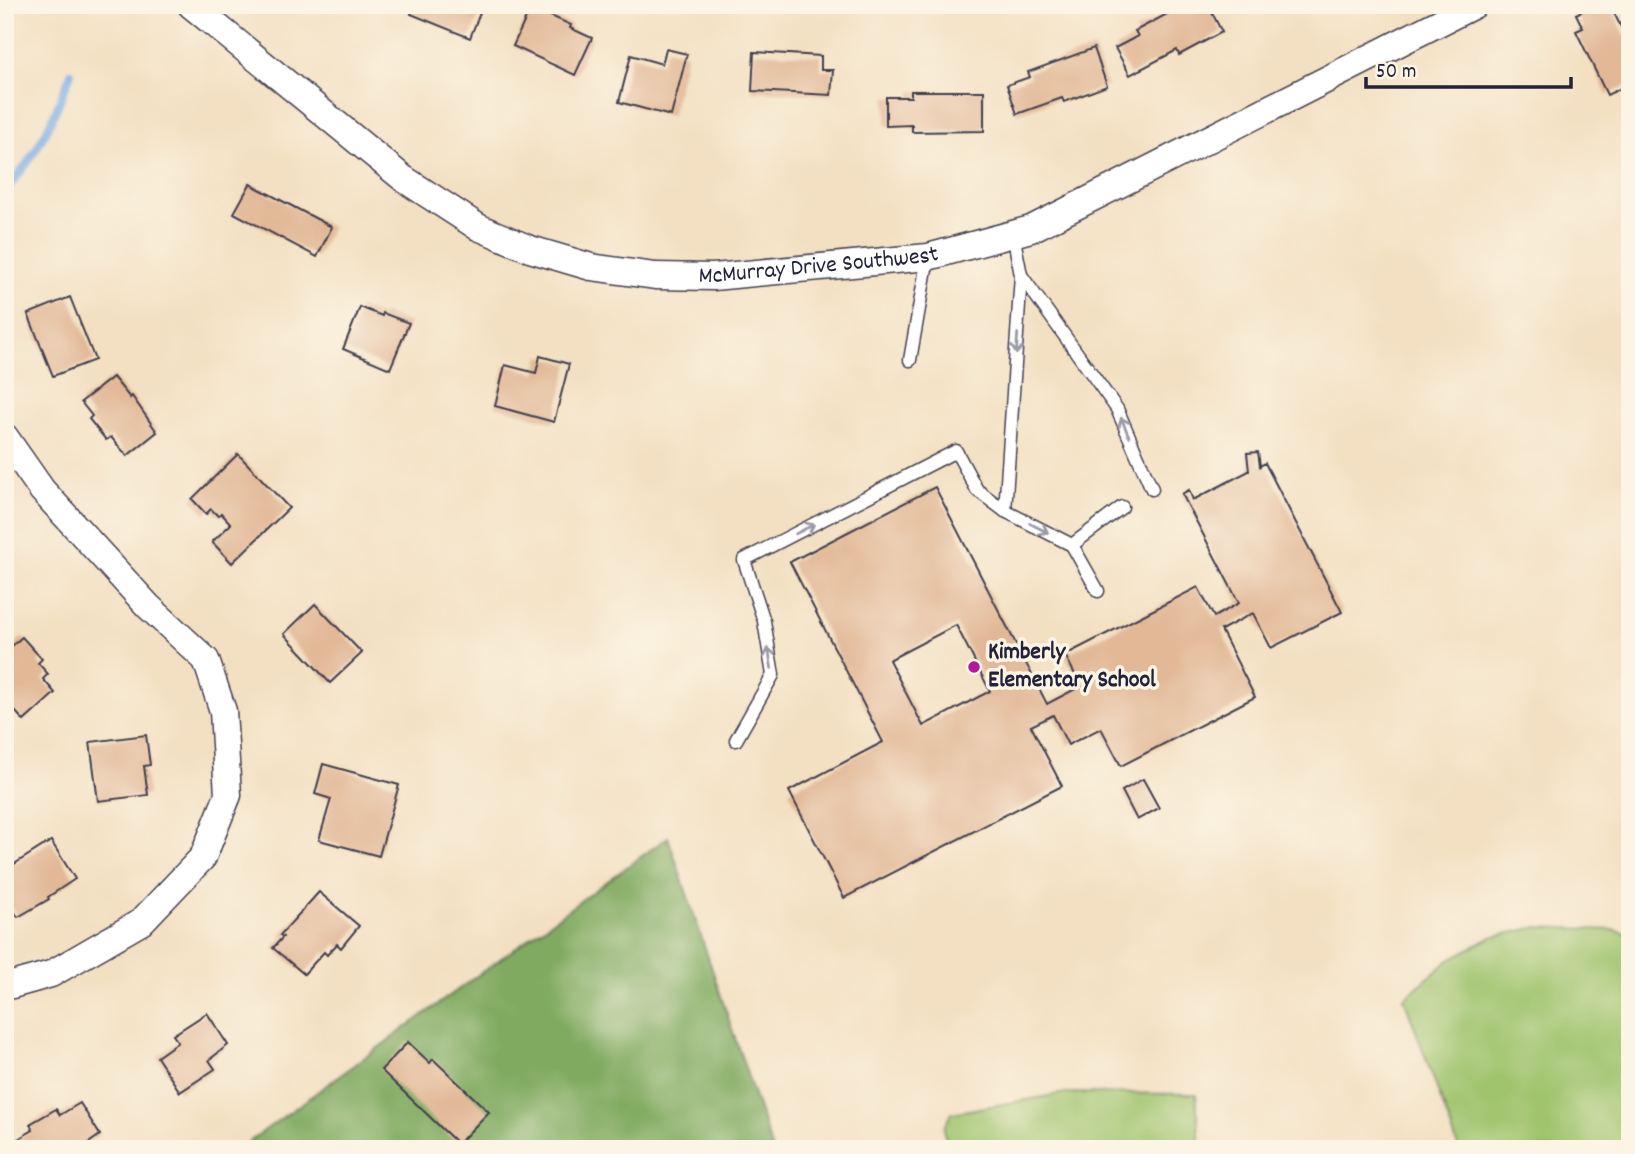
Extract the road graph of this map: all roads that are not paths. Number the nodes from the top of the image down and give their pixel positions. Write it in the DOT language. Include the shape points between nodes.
graph roads {
  1 [pos="191,5"];
  2 [pos="1474,5"];
  3 [pos="1013,234"];
  4 [pos="928,257"];
  5 [pos="1021,275"];
  6 [pos="910,360"];
  7 [pos="5,437"];
  8 [pos="1152,489"];
  9 [pos="1122,507"];
  10 [pos="1005,511"];
  11 [pos="1072,545"];
  12 [pos="1098,591"];
  13 [pos="736,740"];
  14 [pos="5,986"];
  1 -- 4 [label="street, McMurray Drive Southwest" via="404,179 478,227 530,249 591,267 655,276 713,277"];
  2 -- 3 [label="street, McMurray Drive Southwest" via="1031,229"];
  3 -- 4 [label="street, McMurray Drive Southwest"];
  3 -- 5 [label="lane"];
  4 -- 6 [label="lane"];
  8 -- 5 [label="lane, one-way" via="1118,408"];
  5 -- 10 [label="lane, one-way"];
  7 -- 14 [label="street" via="42,491 148,606 206,660 223,711 228,795 203,857 141,922 51,974"];
  9 -- 11 [label="lane"];
  10 -- 11 [label="lane, one-way"];
  13 -- 10 [label="lane, one-way" via="773,675 764,621 744,560 956,451 976,490"];
  11 -- 12 [label="lane"];
}
